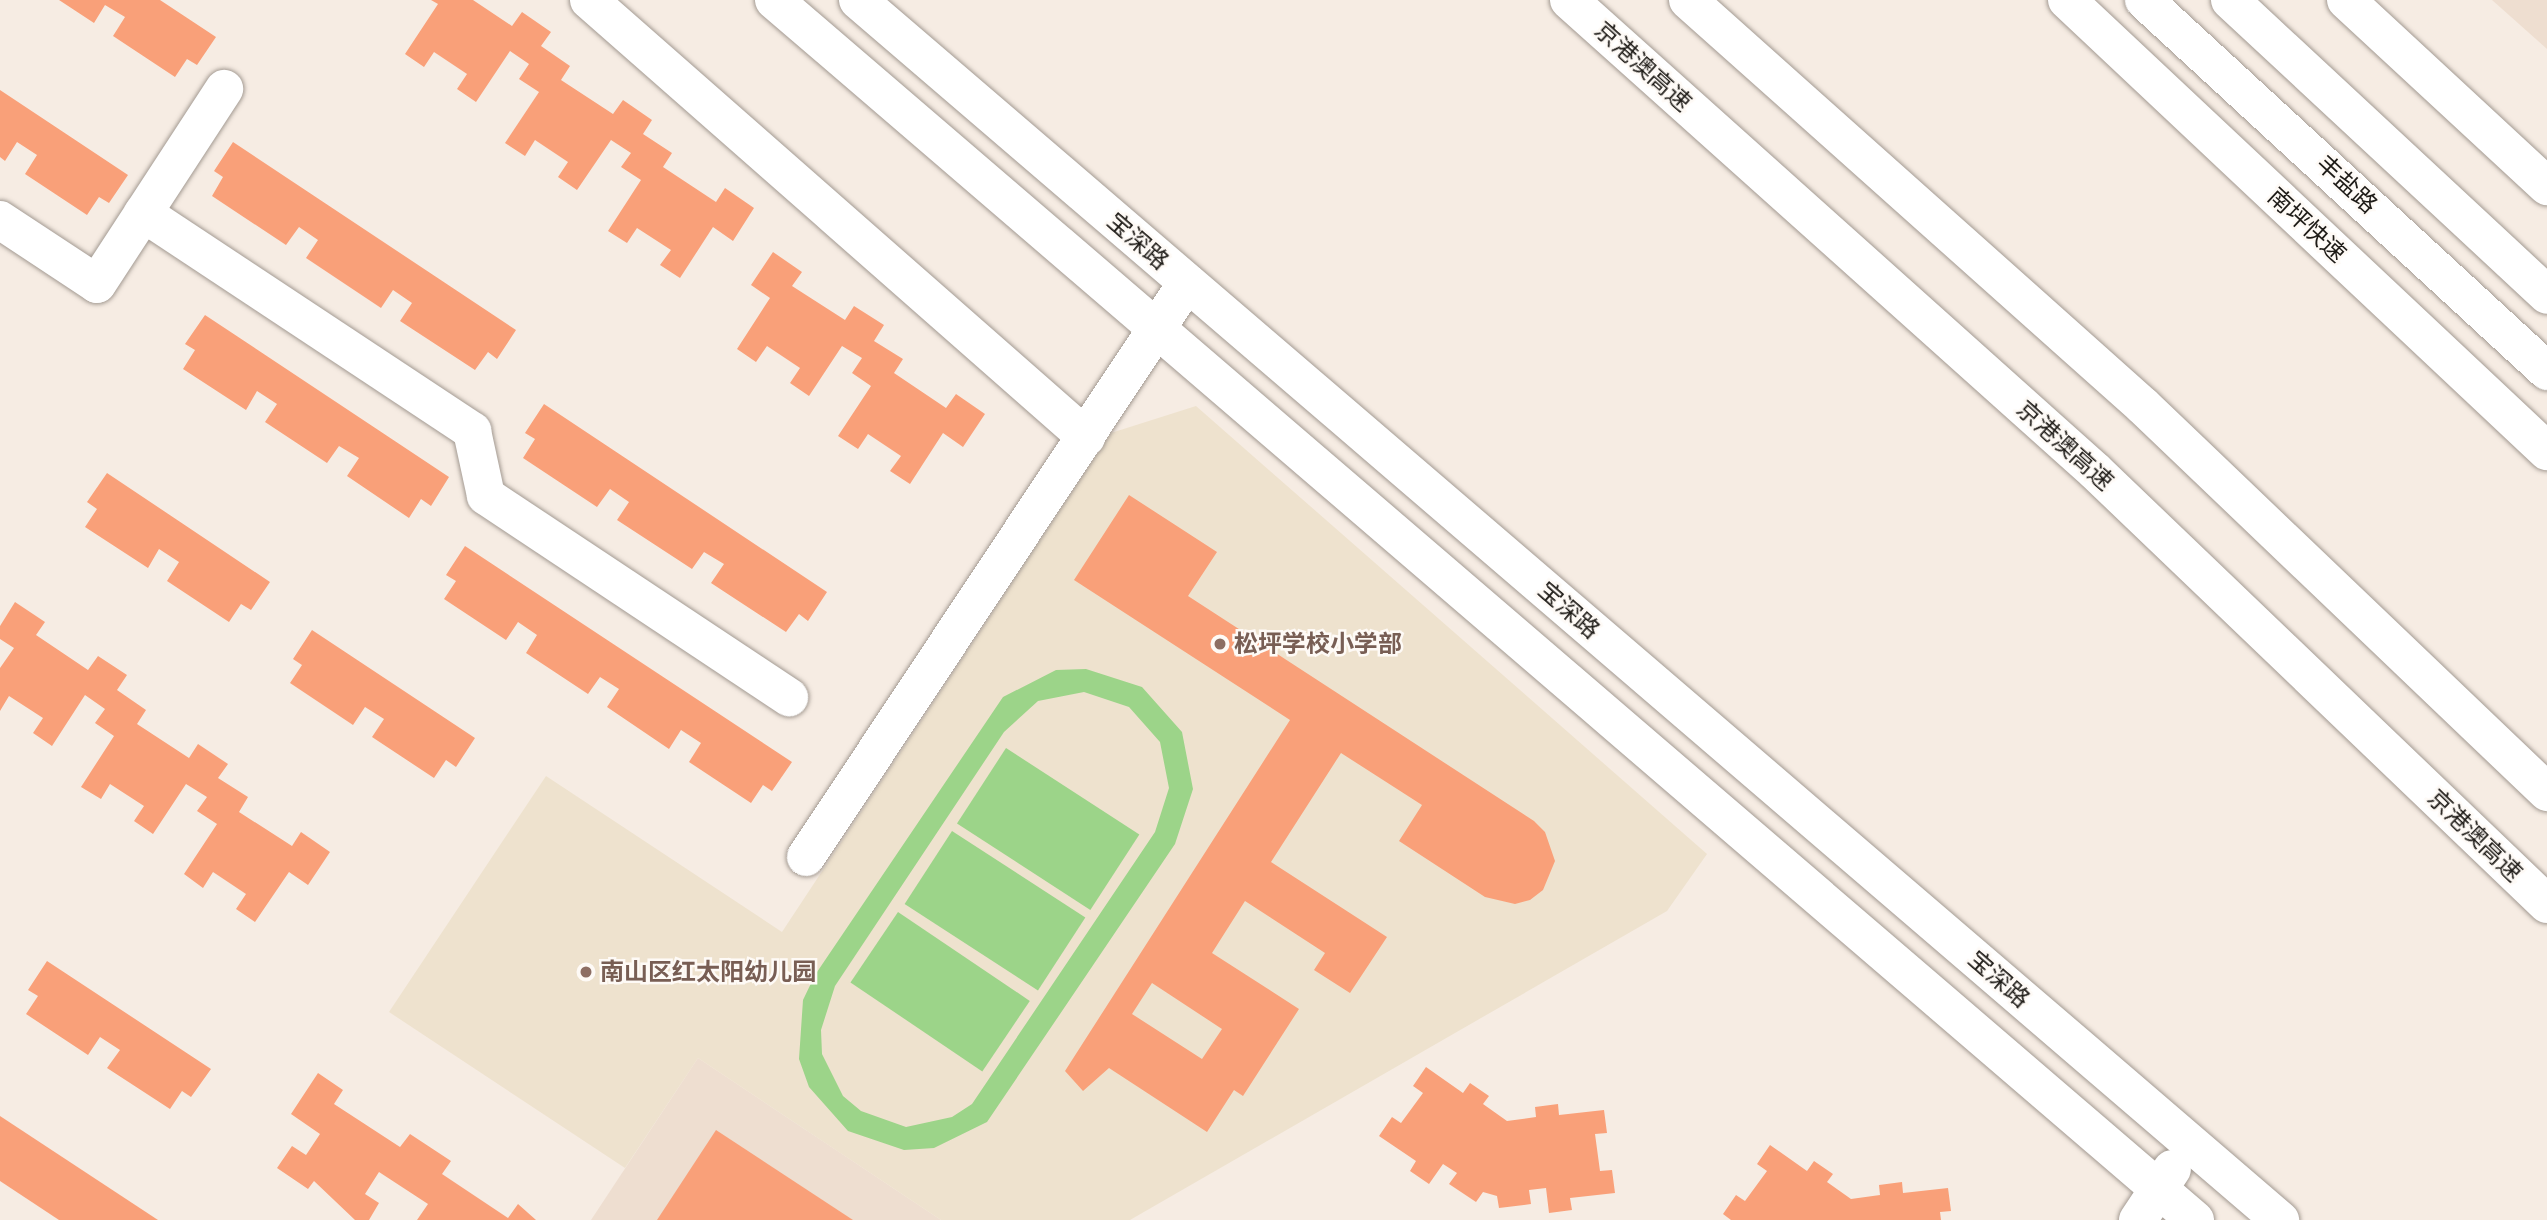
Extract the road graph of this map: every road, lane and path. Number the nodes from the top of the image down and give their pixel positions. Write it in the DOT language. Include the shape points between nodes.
graph roads {
  1 [pos="589,0"];
  2 [pos="774,0"];
  3 [pos="858,0"];
  4 [pos="1569,0"];
  5 [pos="1688,0"];
  6 [pos="2067,0"];
  7 [pos="2144,0"];
  8 [pos="2230,0"];
  9 [pos="2346,0"];
  10 [pos="224,89"];
  11 [pos="2547,186"];
  12 [pos="143,212"];
  13 [pos="0,220"];
  14 [pos="1187,283"];
  15 [pos="2547,295"];
  16 [pos="1157,329"];
  17 [pos="2547,371"];
  18 [pos="1086,437"];
  19 [pos="2547,451"];
  20 [pos="789,697"];
  21 [pos="2547,792"];
  22 [pos="806,857"];
  23 [pos="2547,904"];
  24 [pos="2190,1142"];
  25 [pos="2149,1205"];
  26 [pos="2194,1220"];
  27 [pos="2280,1220"];
  1 -- 18 [label="main road"];
  2 -- 16 [label="main road"];
  3 -- 14 [label="main road, 宝深路"];
  4 -- 23 [label="main road, 京港澳高速" via="2095,471"];
  5 -- 21 [label="main road" via="2143,406"];
  6 -- 19 [label="main road, 南坪快速"];
  7 -- 17 [label="main road, 丰盐路"];
  8 -- 15 [label="main road"];
  9 -- 11 [label="main road"];
  10 -- 12 [label="main road"];
  12 -- 13 [label="main road" via="97,284"];
  12 -- 20 [label="main road" via="472,430 486,496"];
  14 -- 16 [label="main road"];
  14 -- 24 [label="main road, 宝深路"];
  16 -- 18 [label="main road"];
  16 -- 25 [label="main road"];
  18 -- 22 [label="main road"];
  24 -- 25 [label="main road"];
  24 -- 27 [label="main road, 宝深路"];
  25 -- 26 [label="main road"];
}
